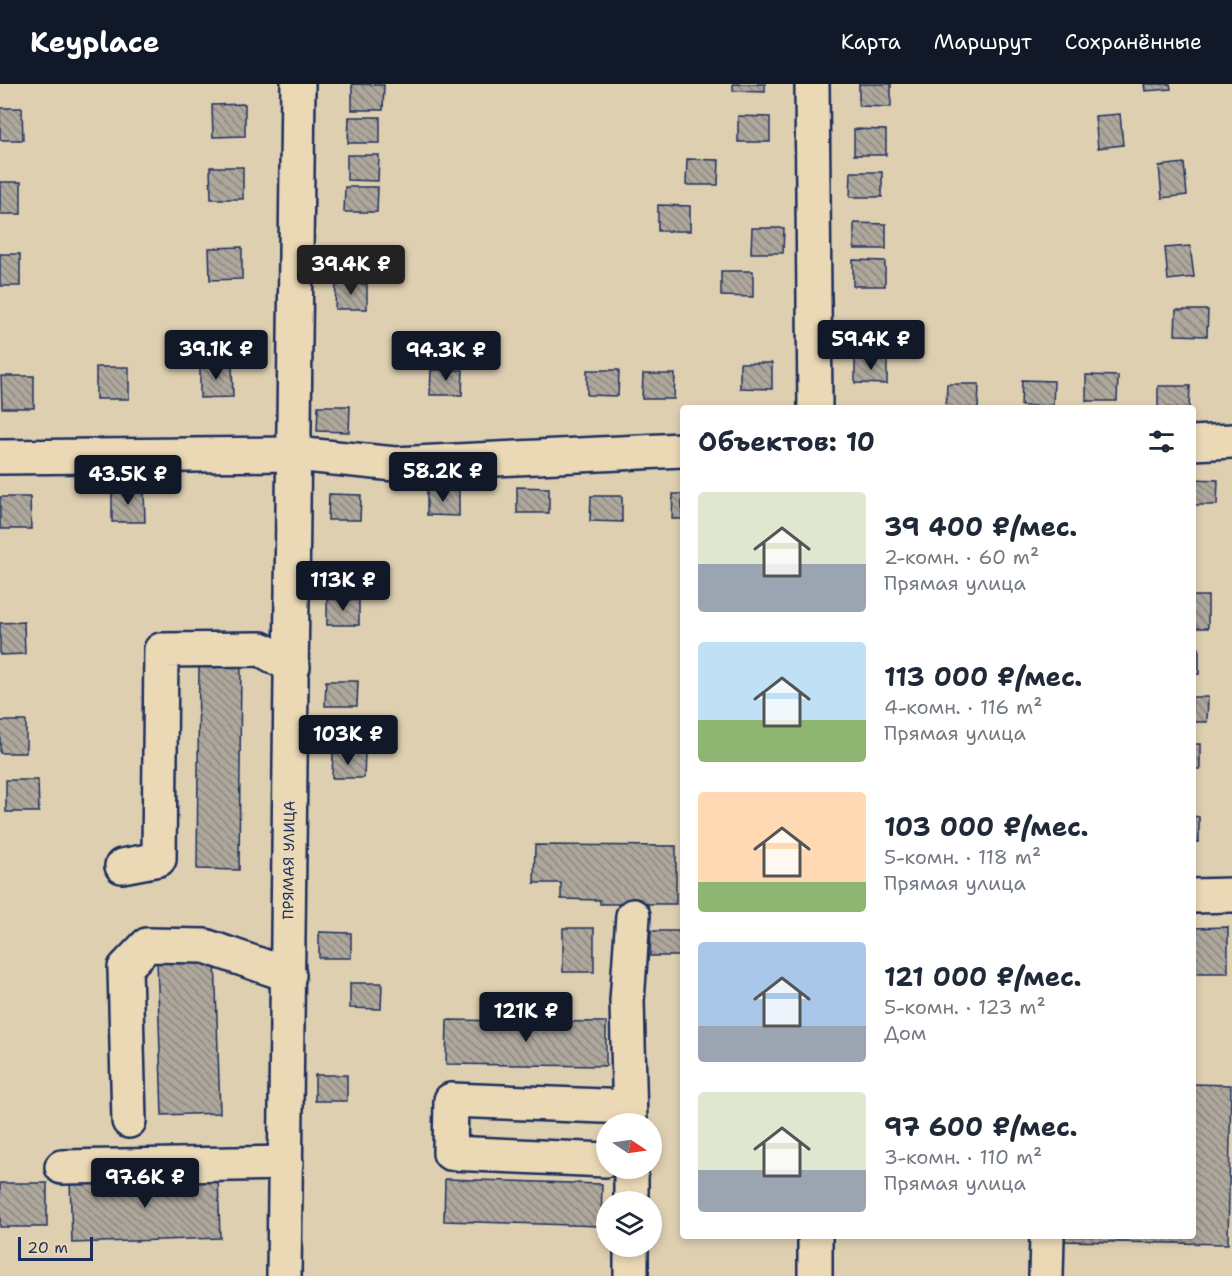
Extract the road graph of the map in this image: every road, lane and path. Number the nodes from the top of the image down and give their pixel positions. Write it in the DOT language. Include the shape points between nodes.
graph roads {
  1 [pos="298,84"];
  2 [pos="812,84"];
  3 [pos="815,405"];
  4 [pos="1232,441"];
  5 [pos="1196,443"];
  6 [pos="680,450"];
  7 [pos="296,454"];
  8 [pos="0,457"];
  9 [pos="293,667"];
  10 [pos="122,866"];
  11 [pos="1232,895"];
  12 [pos="1196,896"];
  13 [pos="633,916"];
  14 [pos="289,975"];
  15 [pos="605,1113"];
  16 [pos="629,1113"];
  17 [pos="129,1121"];
  18 [pos="596,1160"];
  19 [pos="286,1163"];
  20 [pos="62,1167"];
  21 [pos="815,1239"];
  22 [pos="1047,1239"];
  23 [pos="631,1257"];
  24 [pos="284,1276"];
  25 [pos="631,1276"];
  26 [pos="815,1276"];
  27 [pos="1046,1276"];
  1 -- 7 [label="street, ПРЯМАЯ УЛИЦА"];
  2 -- 3 [label="street"];
  4 -- 5 [label="street"];
  6 -- 7 [label="street" via="395,464"];
  7 -- 8 [label="street"];
  7 -- 9 [label="street, ПРЯМАЯ УЛИЦА"];
  9 -- 10 [label="street" via="261,650 161,650 159,859"];
  9 -- 14 [label="street, ПРЯМАЯ УЛИЦА"];
  11 -- 12 [label="street"];
  13 -- 16 [label="street" via="627,1001"];
  14 -- 17 [label="street" via="205,946 147,945 125,968"];
  14 -- 19 [label="street, ПРЯМАЯ УЛИЦА"];
  15 -- 18 [label="street" via="452,1100 450,1153"];
  19 -- 20 [label="street"];
  19 -- 24 [label="street, ПРЯМАЯ УЛИЦА"];
  21 -- 26 [label="street"];
  22 -- 27 [label="street"];
  23 -- 25 [label="street"];
}
